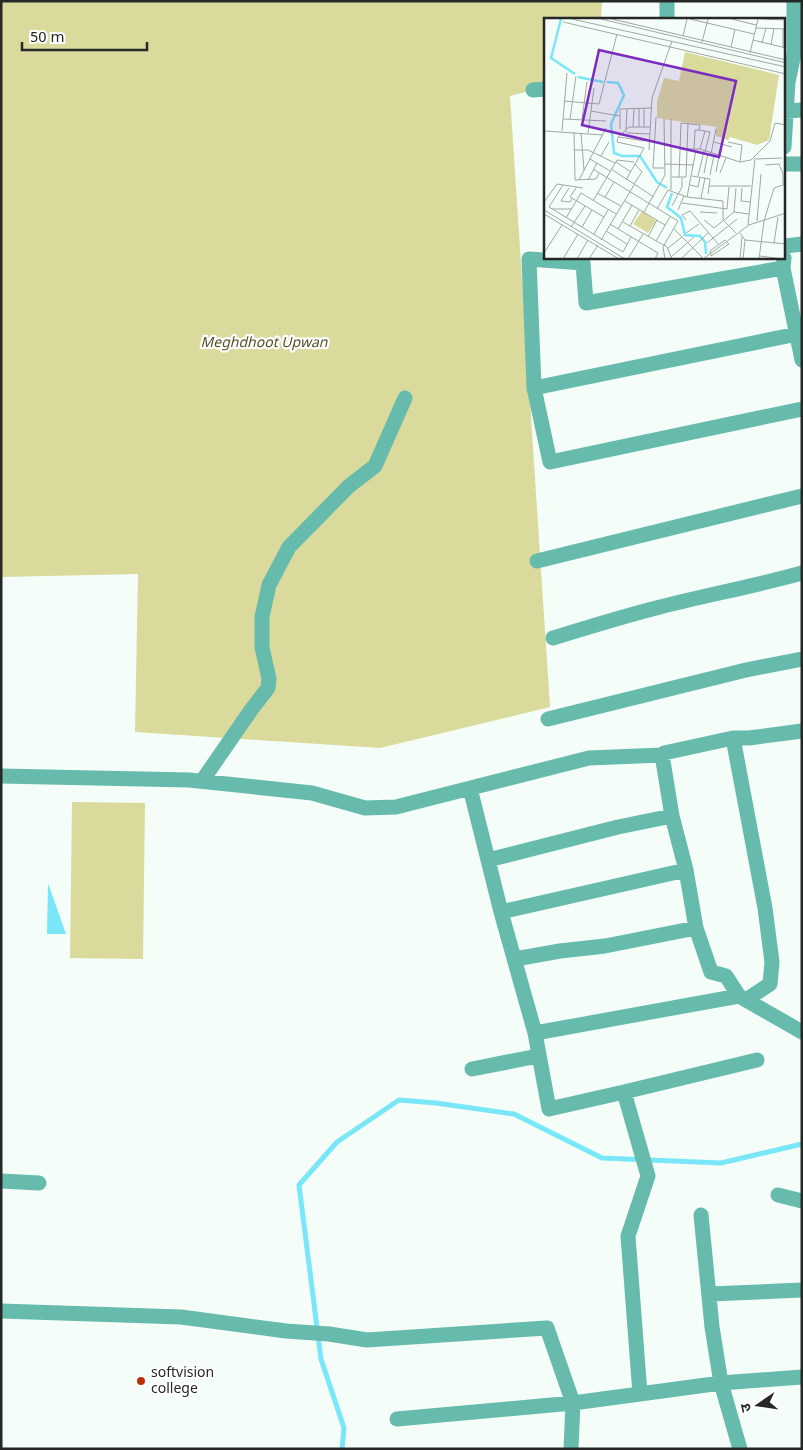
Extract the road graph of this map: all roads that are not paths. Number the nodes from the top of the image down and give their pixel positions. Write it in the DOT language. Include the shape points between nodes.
graph roads {
  1 [pos="667,1"];
  2 [pos="794,1"];
  3 [pos="667,18"];
  4 [pos="789,22"];
  5 [pos="798,54"];
  6 [pos="786,82"];
  7 [pos="802,110"];
  8 [pos="786,111"];
  9 [pos="786,164"];
  10 [pos="802,164"];
  11 [pos="802,244"];
  12 [pos="786,246"];
  13 [pos="582,260"];
  14 [pos="784,263"];
  15 [pos="799,333"];
  16 [pos="802,360"];
  17 [pos="534,388"];
  18 [pos="405,398"];
  19 [pos="802,409"];
  20 [pos="802,496"];
  21 [pos="537,561"];
  22 [pos="802,572"];
  23 [pos="553,638"];
  24 [pos="802,659"];
  25 [pos="548,719"];
  26 [pos="802,730"];
  27 [pos="733,738"];
  28 [pos="662,755"];
  29 [pos="1,776"];
  30 [pos="196,781"];
  31 [pos="470,788"];
  32 [pos="672,816"];
  33 [pos="488,860"];
  34 [pos="686,870"];
  35 [pos="501,912"];
  36 [pos="696,928"];
  37 [pos="515,959"];
  38 [pos="743,998"];
  39 [pos="802,1032"];
  40 [pos="535,1033"];
  41 [pos="538,1056"];
  42 [pos="757,1060"];
  43 [pos="472,1069"];
  44 [pos="624,1092"];
  45 [pos="1,1181"];
  46 [pos="39,1183"];
  47 [pos="778,1195"];
  48 [pos="802,1201"];
  49 [pos="701,1215"];
  50 [pos="802,1290"];
  51 [pos="710,1294"];
  52 [pos="1,1312"];
  53 [pos="802,1377"];
  54 [pos="721,1383"];
  55 [pos="640,1394"];
  56 [pos="573,1403"];
  57 [pos="397,1419"];
  58 [pos="571,1449"];
  59 [pos="740,1449"];
  1 -- 3 [label="street"];
  2 -- 4 [label="street"];
  4 -- 5 [label="street"];
  5 -- 6 [label="street"];
  6 -- 8 [label="street"];
  7 -- 8 [label="street"];
  9 -- 10 [label="street"];
  11 -- 12 [label="street"];
  13 -- 14 [label="street" via="586,303"];
  13 -- 17 [label="street" via="530,259"];
  14 -- 15 [label="street"];
  15 -- 16 [label="street"];
  15 -- 17 [label="street"];
  17 -- 19 [label="street" via="550,462"];
  18 -- 30 [label="street" via="375,466 349,486 290,547 269,584 262,617 262,647 268,688"];
  20 -- 21 [label="street"];
  22 -- 23 [label="street" via="660,607"];
  24 -- 25 [label="street"];
  26 -- 27 [label="street"];
  27 -- 28 [label="street"];
  27 -- 38 [label="street" via="772,962 770,984"];
  28 -- 31 [label="street" via="588,758"];
  28 -- 32 [label="street"];
  29 -- 30 [label="street"];
  30 -- 31 [label="street" via="312,793 365,808 396,807"];
  31 -- 33 [label="street"];
  32 -- 33 [label="street"];
  32 -- 34 [label="street"];
  33 -- 35 [label="street"];
  34 -- 35 [label="street"];
  34 -- 36 [label="street"];
  35 -- 37 [label="street"];
  36 -- 37 [label="street"];
  36 -- 38 [label="street" via="711,972 726,976"];
  37 -- 40 [label="street"];
  38 -- 39 [label="street"];
  38 -- 40 [label="street"];
  40 -- 41 [label="street"];
  41 -- 43 [label="street"];
  41 -- 44 [label="street" via="549,1109"];
  42 -- 44 [label="street"];
  44 -- 55 [label="street" via="648,1176 628,1236"];
  45 -- 46 [label="street"];
  47 -- 48 [label="street"];
  49 -- 51 [label="street"];
  50 -- 51 [label="street"];
  51 -- 54 [label="street"];
  52 -- 56 [label="street" via="181,1318 367,1340 547,1328"];
  53 -- 54 [label="street"];
  54 -- 55 [label="street"];
  54 -- 59 [label="street"];
  55 -- 56 [label="street"];
  56 -- 57 [label="street"];
  56 -- 58 [label="street"];
}
